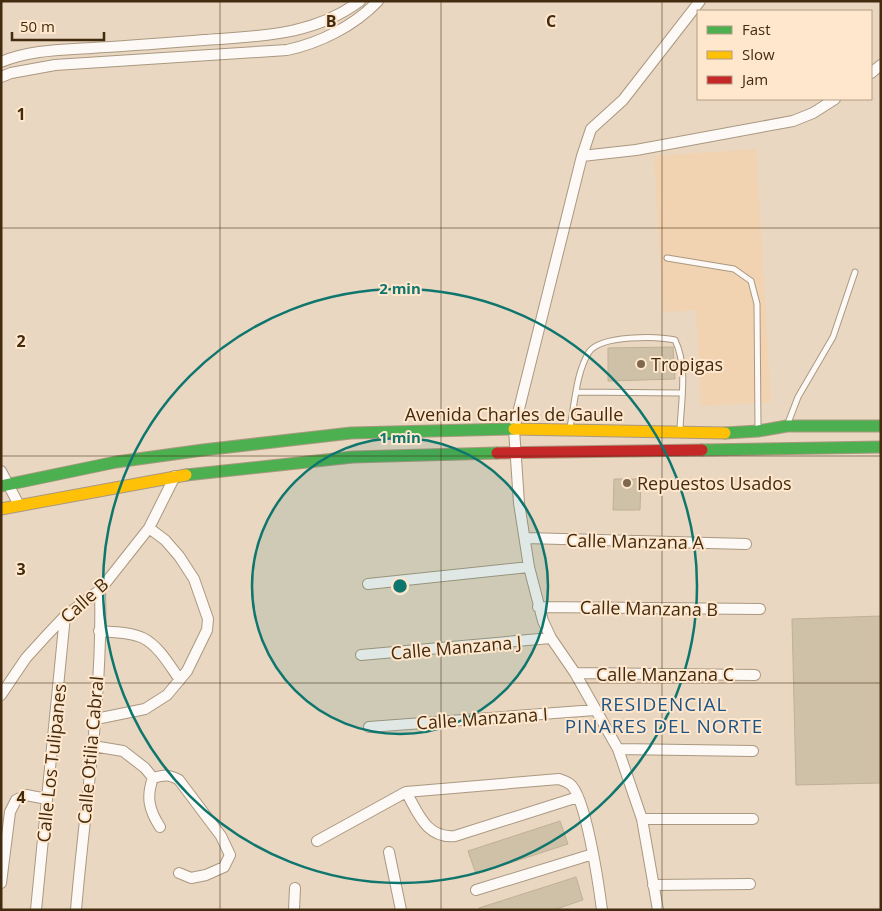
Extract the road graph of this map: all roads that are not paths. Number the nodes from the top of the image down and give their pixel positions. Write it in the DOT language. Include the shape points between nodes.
graph roads {
  1 [pos="360,1"];
  2 [pos="378,1"];
  3 [pos="700,1"];
  4 [pos="1,62"];
  5 [pos="1,77"];
  6 [pos="833,100"];
  7 [pos="582,156"];
  8 [pos="667,258"];
  9 [pos="855,272"];
  10 [pos="577,392"];
  11 [pos="681,393"];
  12 [pos="787,426"];
  13 [pos="881,426"];
  14 [pos="514,429"];
  15 [pos="569,430"];
  16 [pos="680,432"];
  17 [pos="758,432"];
  18 [pos="352,445"];
  19 [pos="881,447"];
  20 [pos="515,453"];
  21 [pos="1,471"];
  22 [pos="176,476"];
  23 [pos="5,485"];
  24 [pos="18,505"];
  25 [pos="1,509"];
  26 [pos="149,528"];
  27 [pos="525,538"];
  28 [pos="746,544"];
  29 [pos="529,567"];
  30 [pos="368,584"];
  31 [pos="100,590"];
  32 [pos="538,607"];
  33 [pos="760,609"];
  34 [pos="65,616"];
  35 [pos="100,631"];
  36 [pos="551,638"];
  37 [pos="361,655"];
  38 [pos="575,674"];
  39 [pos="755,675"];
  40 [pos="180,680"];
  41 [pos="1,695"];
  42 [pos="595,710"];
  43 [pos="96,719"];
  44 [pos="369,727"];
  45 [pos="93,746"];
  46 [pos="618,749"];
  47 [pos="753,751"];
  48 [pos="153,778"];
  49 [pos="406,792"];
  50 [pos="578,798"];
  51 [pos="47,799"];
  52 [pos="642,819"];
  53 [pos="753,819"];
  54 [pos="160,827"];
  55 [pos="317,840"];
  56 [pos="389,852"];
  57 [pos="593,854"];
  58 [pos="179,873"];
  59 [pos="1,883"];
  60 [pos="750,884"];
  61 [pos="653,885"];
  62 [pos="296,888"];
  63 [pos="476,890"];
  64 [pos="36,910"];
  65 [pos="76,910"];
  66 [pos="294,910"];
  67 [pos="402,910"];
  68 [pos="602,910"];
  69 [pos="658,910"];
  1 -- 4 [label="street" via="336,17 288,32 41,51"];
  2 -- 5 [label="street" via="345,28 306,46 287,50 56,65"];
  3 -- 7 [label="street" via="623,100 591,129"];
  6 -- 7 [label="street" via="793,121 636,150"];
  7 -- 14 [label="street"];
  8 -- 17 [label="lane" via="734,269 751,281 757,304"];
  9 -- 12 [label="lane" via="833,337 798,397"];
  10 -- 11 [label="lane"];
  10 -- 11 [label="lane" via="581,370 590,350 599,344 630,337 675,340 683,366"];
  10 -- 15 [label="lane"];
  11 -- 16 [label="lane"];
  12 -- 13 [label="main road, Avenida Charles de Gaulle"];
  12 -- 17 [label="main road, Avenida Charles de Gaulle"];
  14 -- 15 [label="main road, Avenida Charles de Gaulle"];
  14 -- 18 [label="main road, Avenida Charles de Gaulle"];
  14 -- 20 [label="street"];
  15 -- 16 [label="main road, Avenida Charles de Gaulle"];
  16 -- 17 [label="main road, Avenida Charles de Gaulle"];
  18 -- 20 [label="main road, Avenida Charles de Gaulle"];
  18 -- 22 [label="main road, Avenida Charles de Gaulle"];
  18 -- 23 [label="main road, Avenida Charles de Gaulle" via="203,450 116,462"];
  19 -- 20 [label="main road, Avenida Charles de Gaulle"];
  20 -- 27 [label="street"];
  21 -- 23 [label="street"];
  22 -- 24 [label="main road, Avenida Charles de Gaulle"];
  22 -- 26 [label="street, Calle B"];
  23 -- 24 [label="street"];
  24 -- 25 [label="main road, Avenida Charles de Gaulle"];
  26 -- 31 [label="street, Calle B"];
  26 -- 40 [label="street" via="179,556 194,580 208,619 203,639"];
  27 -- 28 [label="street, Calle Manzana A"];
  27 -- 29 [label="street"];
  29 -- 30 [label="street"];
  29 -- 32 [label="street"];
  31 -- 34 [label="street, Calle B"];
  31 -- 35 [label="street, Calle Otilia Cabral"];
  32 -- 33 [label="street, Calle Manzana B"];
  32 -- 36 [label="street"];
  34 -- 41 [label="street, Calle B" via="26,658"];
  34 -- 51 [label="street, Calle Los Tulipanes"];
  35 -- 40 [label="street" via="142,638 153,645"];
  35 -- 43 [label="street, Calle Otilia Cabral"];
  36 -- 37 [label="street, Calle Manzana J"];
  36 -- 38 [label="street"];
  38 -- 39 [label="street, Calle Manzana C"];
  38 -- 42 [label="street"];
  40 -- 43 [label="street" via="167,695 144,709"];
  42 -- 44 [label="street, Calle Manzana I"];
  42 -- 46 [label="street"];
  43 -- 45 [label="street, Calle Otilia Cabral"];
  45 -- 48 [label="street" via="123,751"];
  45 -- 65 [label="street, Calle Otilia Cabral"];
  46 -- 47 [label="street"];
  46 -- 52 [label="street"];
  48 -- 54 [label="street" via="148,792"];
  48 -- 58 [label="street" via="164,775 179,780 221,836 230,855 224,867 206,875 191,878"];
  49 -- 50 [label="street" via="559,779 570,784"];
  49 -- 50 [label="street" via="427,827 445,837"];
  49 -- 55 [label="street"];
  50 -- 57 [label="street"];
  51 -- 59 [label="street" via="26,795 16,800 10,812"];
  51 -- 64 [label="street, Calle Los Tulipanes"];
  52 -- 53 [label="street"];
  52 -- 61 [label="street"];
  56 -- 67 [label="street"];
  57 -- 63 [label="street"];
  57 -- 68 [label="street"];
  60 -- 61 [label="street"];
  61 -- 69 [label="street"];
  62 -- 66 [label="street"];
}
